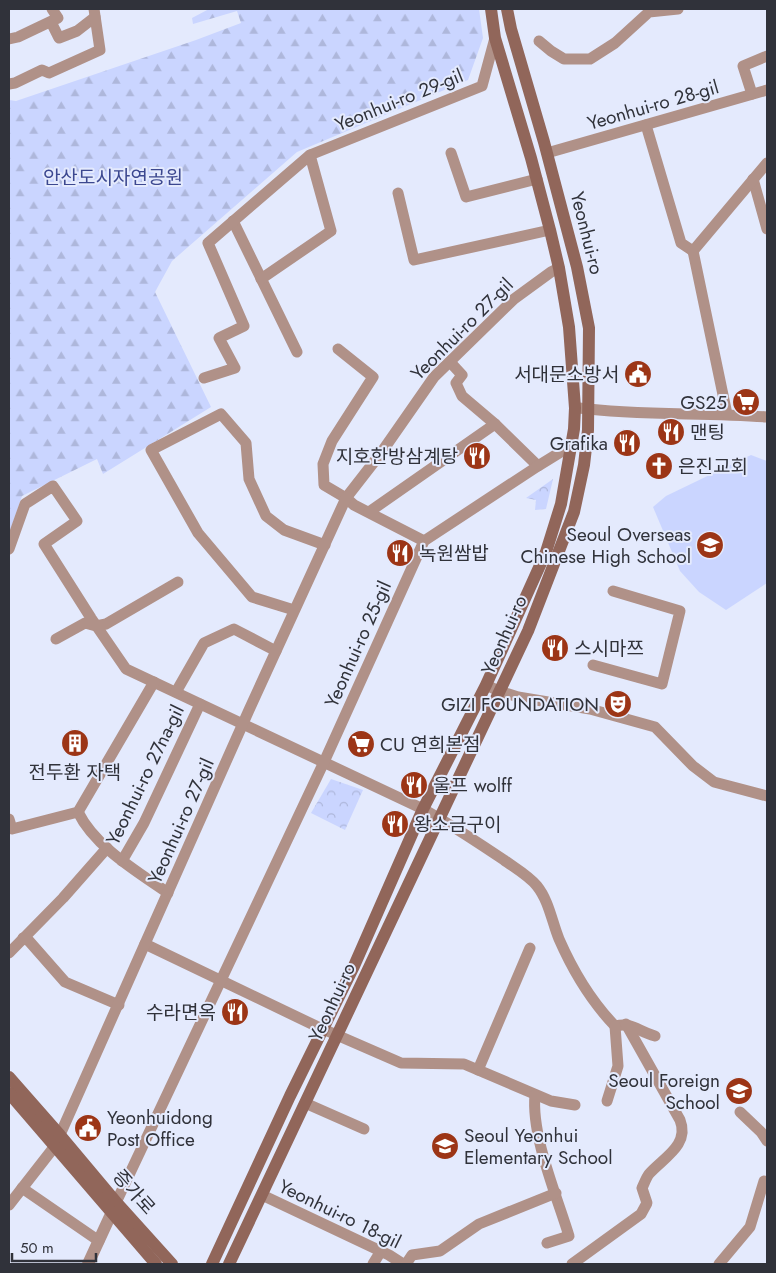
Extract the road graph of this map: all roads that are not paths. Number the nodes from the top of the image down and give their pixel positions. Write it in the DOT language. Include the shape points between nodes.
graph roads {
  1 [pos="52,9"];
  2 [pos="492,9"];
  3 [pos="508,9"];
  4 [pos="678,9"];
  5 [pos="648,10"];
  6 [pos="94,13"];
  7 [pos="50,22"];
  8 [pos="9,38"];
  9 [pos="495,38"];
  10 [pos="539,41"];
  11 [pos="767,56"];
  12 [pos="9,84"];
  13 [pos="767,90"];
  14 [pos="752,94"];
  15 [pos="646,125"];
  16 [pos="451,153"];
  17 [pos="547,153"];
  18 [pos="310,155"];
  19 [pos="767,163"];
  20 [pos="537,179"];
  21 [pos="753,180"];
  22 [pos="398,193"];
  23 [pos="233,221"];
  24 [pos="767,229"];
  25 [pos="550,230"];
  26 [pos="693,251"];
  27 [pos="559,268"];
  28 [pos="261,279"];
  29 [pos="338,349"];
  30 [pos="297,352"];
  31 [pos="450,362"];
  32 [pos="204,378"];
  33 [pos="575,408"];
  34 [pos="589,409"];
  35 [pos="727,414"];
  36 [pos="767,417"];
  37 [pos="495,424"];
  38 [pos="572,445"];
  39 [pos="538,466"];
  40 [pos="346,498"];
  41 [pos="369,512"];
  42 [pos="424,540"];
  43 [pos="325,545"];
  44 [pos="9,550"];
  45 [pos="178,582"];
  46 [pos="613,591"];
  47 [pos="294,610"];
  48 [pos="97,626"];
  49 [pos="56,639"];
  50 [pos="276,651"];
  51 [pos="592,665"];
  52 [pos="154,682"];
  53 [pos="486,684"];
  54 [pos="499,691"];
  55 [pos="176,692"];
  56 [pos="200,704"];
  57 [pos="244,724"];
  58 [pos="324,762"];
  59 [pos="767,796"];
  60 [pos="423,810"];
  61 [pos="78,812"];
  62 [pos="440,818"];
  63 [pos="9,819"];
  64 [pos="107,848"];
  65 [pos="122,861"];
  66 [pos="168,894"];
  67 [pos="24,938"];
  68 [pos="145,944"];
  69 [pos="530,948"];
  70 [pos="9,953"];
  71 [pos="222,980"];
  72 [pos="119,1005"];
  73 [pos="620,1025"];
  74 [pos="324,1029"];
  75 [pos="337,1036"];
  76 [pos="655,1036"];
  77 [pos="478,1070"];
  78 [pos="9,1077"];
  79 [pos="9,1093"];
  80 [pos="536,1095"];
  81 [pos="607,1101"];
  82 [pos="306,1103"];
  83 [pos="575,1105"];
  84 [pos="740,1112"];
  85 [pos="364,1129"];
  86 [pos="58,1140"];
  87 [pos="767,1141"];
  88 [pos="764,1181"];
  89 [pos="22,1188"];
  90 [pos="556,1193"];
  91 [pos="262,1195"];
  92 [pos="9,1205"];
  93 [pos="114,1208"];
  94 [pos="99,1241"];
  95 [pos="547,1243"];
  96 [pos="381,1250"];
  97 [pos="88,1264"];
  98 [pos="156,1264"];
  99 [pos="172,1264"];
  100 [pos="212,1264"];
  101 [pos="228,1264"];
  102 [pos="373,1264"];
  103 [pos="402,1264"];
  104 [pos="406,1264"];
  105 [pos="572,1264"];
  106 [pos="719,1264"];
  1 -- 7 [label="street" via="58,18"];
  2 -- 9 [label="main road, Yeonhui-ro"];
  3 -- 17 [label="main road, Yeonhui-ro"];
  4 -- 5 [label="street"];
  5 -- 10 [label="street" via="615,43 590,58 564,59"];
  6 -- 7 [label="street" via="77,31 59,38"];
  6 -- 12 [label="street" via="100,50 49,73 42,70"];
  7 -- 8 [label="street"];
  9 -- 18 [label="street, Yeonhui-ro 29-gil" via="482,86"];
  9 -- 20 [label="main road, Yeonhui-ro"];
  11 -- 14 [label="street" via="743,66"];
  13 -- 14 [label="street, Yeonhui-ro 28-gil"];
  14 -- 15 [label="street, Yeonhui-ro 28-gil"];
  15 -- 17 [label="street, Yeonhui-ro 28-gil"];
  15 -- 26 [label="street" via="681,243"];
  16 -- 20 [label="street" via="466,196"];
  17 -- 34 [label="main road, Yeonhui-ro" via="577,267 588,328"];
  18 -- 23 [label="street, Yeonhui-ro 29-gil"];
  18 -- 28 [label="street" via="330,231"];
  19 -- 21 [label="street"];
  20 -- 25 [label="main road, Yeonhui-ro"];
  21 -- 24 [label="street"];
  21 -- 26 [label="street"];
  22 -- 25 [label="street, Yeonhui-ro" via="414,260"];
  23 -- 28 [label="street"];
  23 -- 32 [label="street, Yeonhui-ro 29-gil" via="208,243 244,326 219,338 235,368"];
  25 -- 27 [label="main road, Yeonhui-ro"];
  26 -- 35 [label="street"];
  27 -- 31 [label="street, Yeonhui-ro 27-gil" via="514,299"];
  27 -- 33 [label="main road, Yeonhui-ro" via="569,327"];
  28 -- 30 [label="street"];
  29 -- 40 [label="street" via="373,377 332,441 323,464 324,485"];
  31 -- 37 [label="street" via="462,375 456,383 462,396"];
  31 -- 40 [label="street, Yeonhui-ro 27-gil" via="434,377"];
  33 -- 34 [label="street"];
  33 -- 38 [label="main road, Yeonhui-ro"];
  34 -- 35 [label="street"];
  34 -- 54 [label="main road, Yeonhui-ro" via="584,465 572,522 528,631"];
  35 -- 36 [label="street"];
  37 -- 39 [label="street"];
  37 -- 41 [label="street"];
  38 -- 39 [label="street"];
  38 -- 53 [label="main road, Yeonhui-ro" via="561,504 546,552"];
  39 -- 42 [label="street"];
  40 -- 41 [label="street"];
  40 -- 43 [label="street, Yeonhui-ro 27-gil"];
  41 -- 42 [label="street"];
  42 -- 58 [label="street, Yeonhui-ro 25-gil"];
  43 -- 47 [label="street, Yeonhui-ro 27-gil"];
  43 -- 47 [label="street" via="284,530 266,516 249,479 246,443 221,414 151,450 198,533 252,597"];
  44 -- 48 [label="street, Yeonhui-ro 27na-gil" via="25,504 53,486 77,521 44,544"];
  45 -- 48 [label="street" via="106,624"];
  46 -- 51 [label="street" via="680,611 662,684"];
  47 -- 50 [label="street, Yeonhui-ro 27-gil"];
  48 -- 49 [label="street" via="85,623"];
  48 -- 52 [label="street, Yeonhui-ro 27na-gil" via="126,669"];
  50 -- 55 [label="street" via="234,629 204,643"];
  50 -- 57 [label="street, Yeonhui-ro 27-gil"];
  52 -- 55 [label="street, Yeonhui-ro 27na-gil"];
  52 -- 61 [label="street"];
  53 -- 54 [label="street"];
  53 -- 60 [label="main road, Yeonhui-ro"];
  54 -- 59 [label="street" via="590,709 655,727 693,766 714,782"];
  54 -- 62 [label="main road, Yeonhui-ro"];
  55 -- 56 [label="street, Yeonhui-ro 27na-gil"];
  56 -- 57 [label="street, Yeonhui-ro 27na-gil"];
  56 -- 65 [label="street, Yeonhui-ro 27na-gil" via="144,823"];
  57 -- 58 [label="street"];
  57 -- 66 [label="street, Yeonhui-ro 27-gil"];
  58 -- 60 [label="street"];
  58 -- 71 [label="street, Yeonhui-ro 25-gil"];
  60 -- 62 [label="street"];
  60 -- 74 [label="main road, Yeonhui-ro"];
  61 -- 63 [label="street" via="12,828"];
  61 -- 64 [label="street"];
  62 -- 73 [label="street" via="537,885 573,967 598,1009"];
  62 -- 75 [label="main road, Yeonhui-ro"];
  64 -- 65 [label="street"];
  64 -- 67 [label="street"];
  65 -- 66 [label="street"];
  66 -- 68 [label="street, Yeonhui-ro 27-gil"];
  67 -- 70 [label="street"];
  67 -- 72 [label="street" via="65,982"];
  68 -- 71 [label="street"];
  68 -- 72 [label="street, Yeonhui-ro 27-gil"];
  69 -- 77 [label="street"];
  71 -- 74 [label="street, Yeonhui-ro"];
  71 -- 93 [label="street, Yeonhui-ro 25-gil"];
  72 -- 86 [label="street, Yeonhui-ro 27-gil"];
  73 -- 76 [label="street"];
  73 -- 81 [label="street" via="618,1066"];
  73 -- 105 [label="street" via="680,1120 682,1137 678,1146 648,1176 642,1188 647,1203 641,1214"];
  74 -- 75 [label="street"];
  74 -- 100 [label="main road, Yeonhui-ro"];
  75 -- 77 [label="street" via="401,1063 464,1064"];
  75 -- 82 [label="main road, Yeonhui-ro"];
  77 -- 80 [label="street"];
  78 -- 86 [label="main road"];
  79 -- 86 [label="main road"];
  80 -- 83 [label="street"];
  80 -- 90 [label="street" via="536,1122"];
  82 -- 85 [label="street"];
  82 -- 91 [label="main road, Yeonhui-ro"];
  84 -- 87 [label="street"];
  86 -- 89 [label="street, Yeonhui-ro 27-gil"];
  86 -- 93 [label="main road"];
  88 -- 106 [label="street" via="750,1227"];
  89 -- 92 [label="street, Yeonhui-ro 27-gil"];
  89 -- 94 [label="street"];
  90 -- 95 [label="street" via="569,1236"];
  90 -- 104 [label="street" via="479,1224 440,1251 412,1255"];
  91 -- 96 [label="street, Yeonhui-ro 18-gil"];
  91 -- 101 [label="main road, Yeonhui-ro"];
  93 -- 94 [label="street"];
  93 -- 98 [label="main road"];
  93 -- 99 [label="main road, 증가로"];
  94 -- 97 [label="street"];
  96 -- 102 [label="street"];
  96 -- 103 [label="street, Yeonhui-ro 18-gil"];
}
